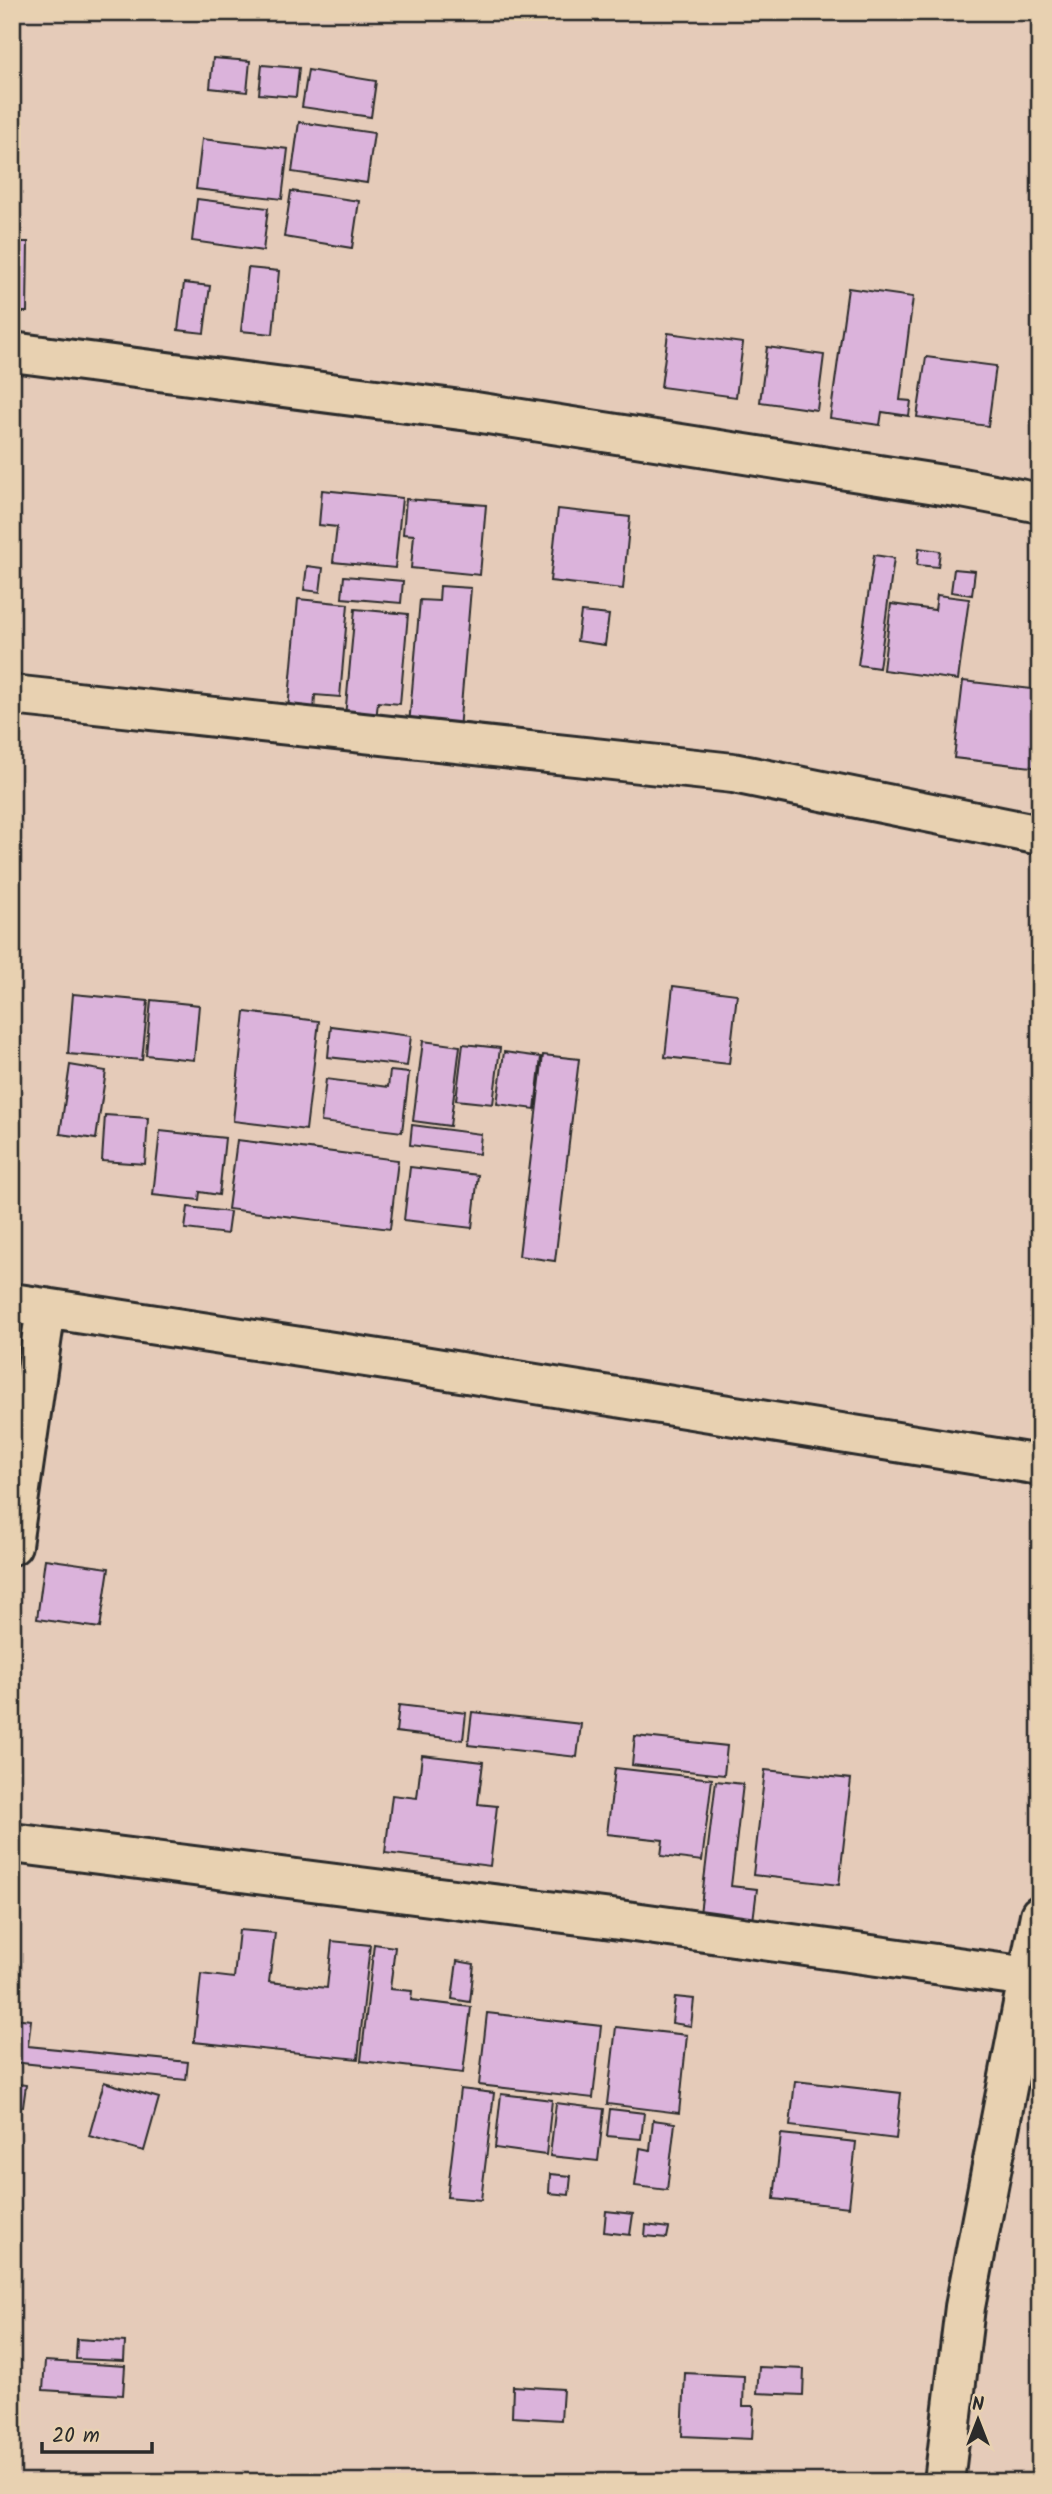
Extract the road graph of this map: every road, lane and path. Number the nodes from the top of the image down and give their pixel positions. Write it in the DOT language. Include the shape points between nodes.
graph roads {
  1 [pos="12,352"];
  2 [pos="1040,503"];
  3 [pos="12,695"];
  4 [pos="1040,835"];
  5 [pos="29,1306"];
  6 [pos="1040,1465"];
  7 [pos="12,1545"];
  8 [pos="12,1843"];
  9 [pos="1040,1915"];
  10 [pos="1028,1977"];
  11 [pos="944,2482"];
  1 -- 2 [label="street" via="469,411"];
  3 -- 4 [label="street" via="733,773"];
  5 -- 6 [label="street"];
  5 -- 7 [label="street"];
  8 -- 10 [label="street"];
  9 -- 10 [label="street"];
  10 -- 11 [label="street" via="965,2307"];
}
